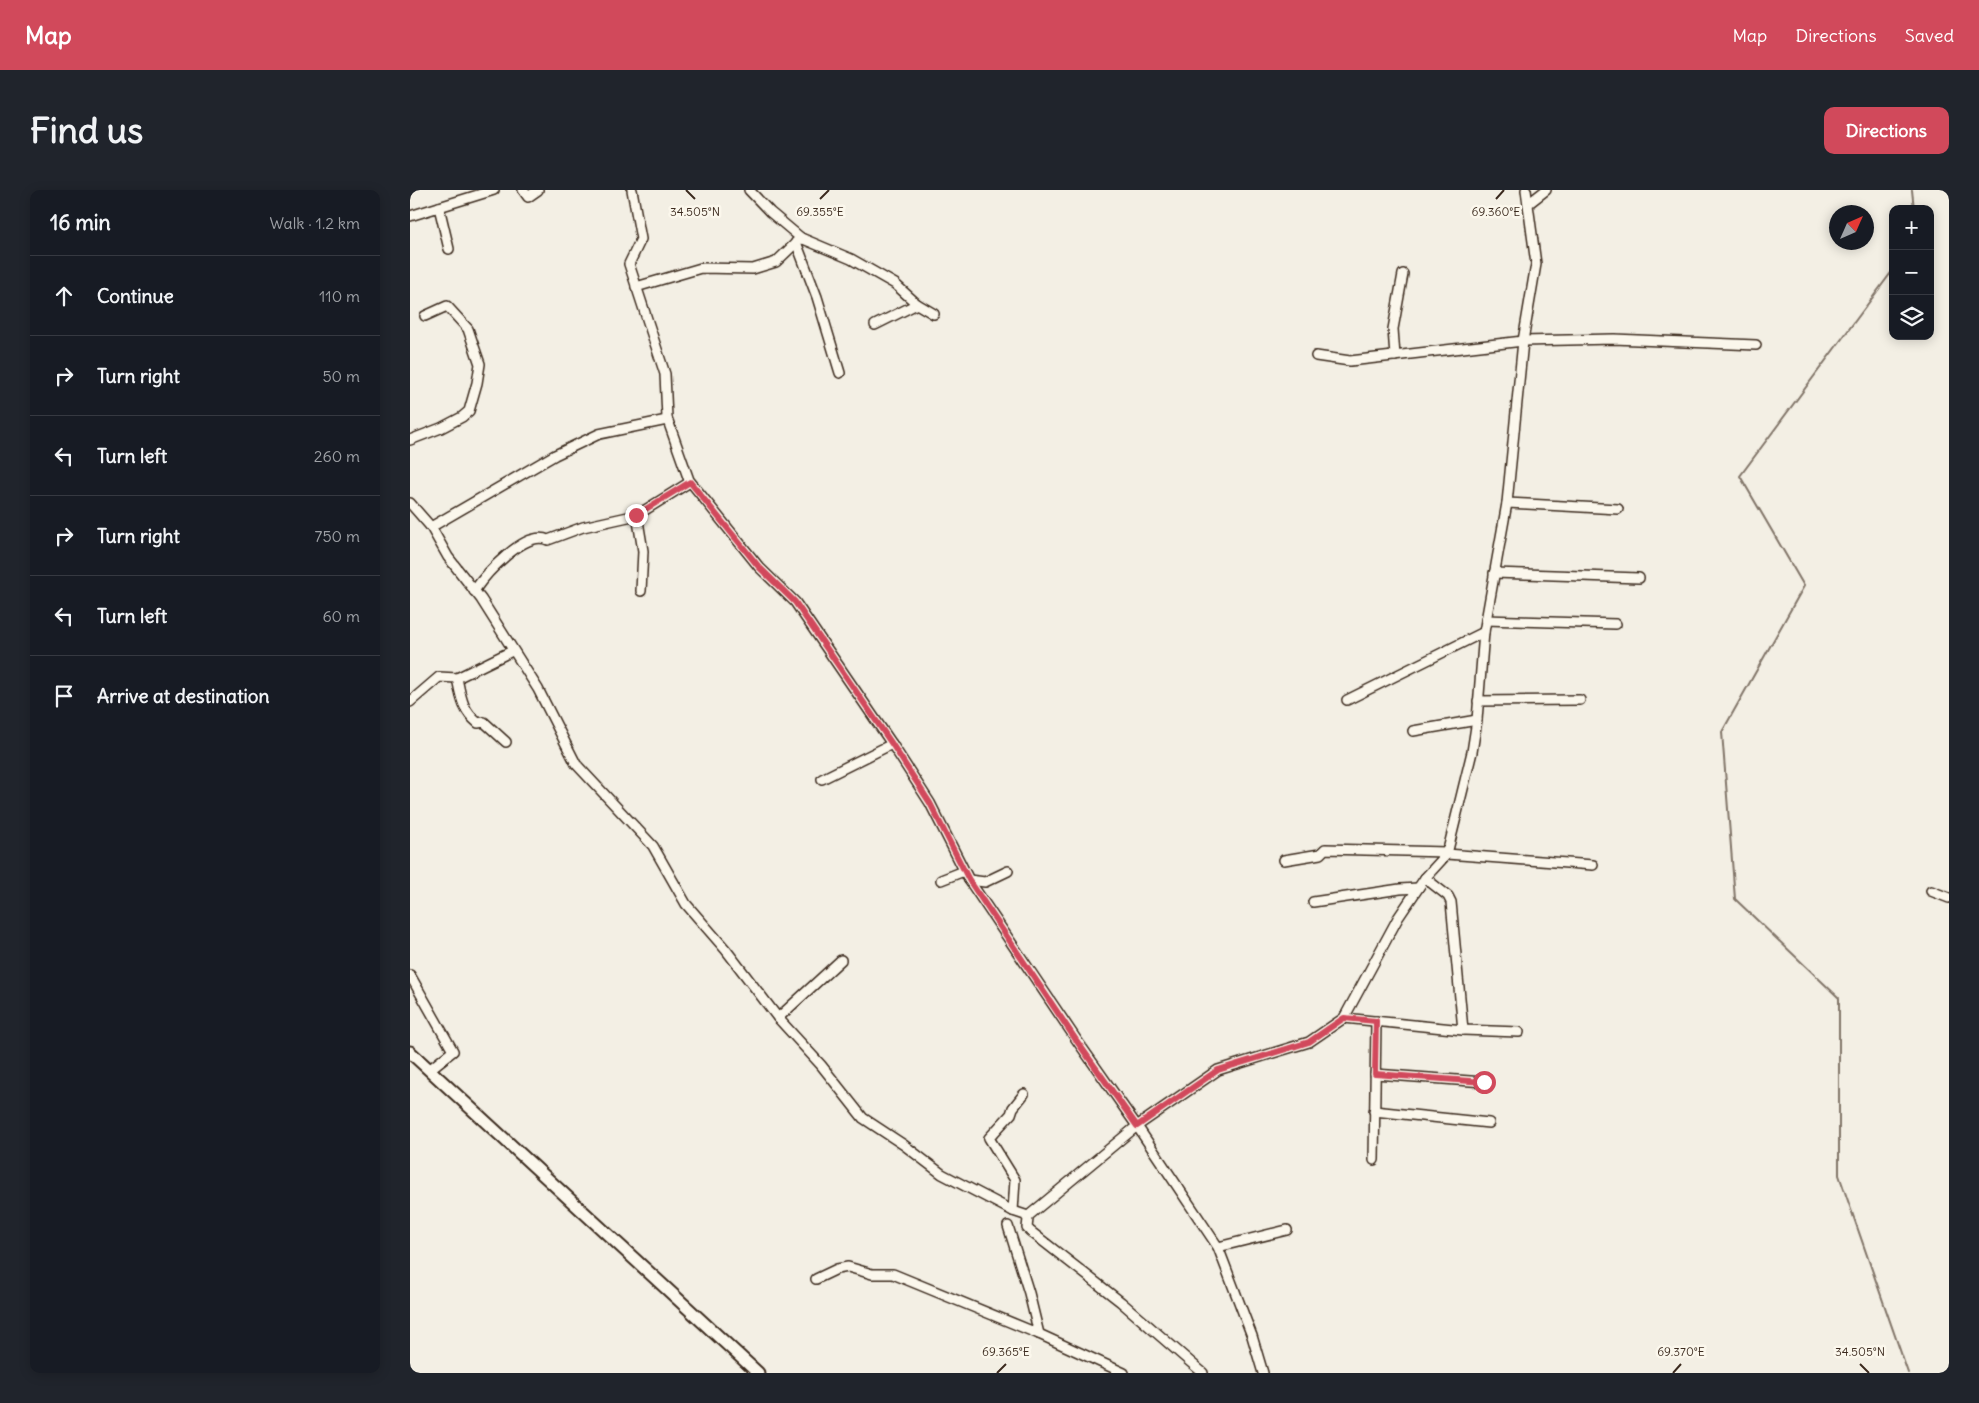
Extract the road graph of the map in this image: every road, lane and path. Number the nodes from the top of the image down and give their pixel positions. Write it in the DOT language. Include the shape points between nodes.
graph roads {
  1 [pos="494,190"];
  2 [pos="523,190"];
  3 [pos="538,190"];
  4 [pos="632,190"];
  5 [pos="749,190"];
  6 [pos="1526,190"];
  7 [pos="1546,190"];
  8 [pos="1528,204"];
  9 [pos="439,207"];
  10 [pos="410,216"];
  11 [pos="799,240"];
  12 [pos="449,249"];
  13 [pos="1402,274"];
  14 [pos="636,287"];
  15 [pos="917,304"];
  16 [pos="934,314"];
  17 [pos="426,316"];
  18 [pos="875,325"];
  19 [pos="1523,341"];
  20 [pos="1756,345"];
  21 [pos="1316,356"];
  22 [pos="1395,356"];
  23 [pos="840,373"];
  24 [pos="667,420"];
  25 [pos="410,440"];
  26 [pos="690,482"];
  27 [pos="410,503"];
  28 [pos="1506,503"];
  29 [pos="1618,509"];
  30 [pos="636,515"];
  31 [pos="431,527"];
  32 [pos="1494,573"];
  33 [pos="1639,578"];
  34 [pos="474,591"];
  35 [pos="641,591"];
  36 [pos="1486,620"];
  37 [pos="1616,624"];
  38 [pos="1484,632"];
  39 [pos="512,651"];
  40 [pos="457,678"];
  41 [pos="1347,700"];
  42 [pos="1580,700"];
  43 [pos="1478,701"];
  44 [pos="410,702"];
  45 [pos="1477,720"];
  46 [pos="1413,730"];
  47 [pos="506,742"];
  48 [pos="892,744"];
  49 [pos="822,779"];
  50 [pos="1447,853"];
  51 [pos="1284,860"];
  52 [pos="1593,865"];
  53 [pos="1008,870"];
  54 [pos="964,871"];
  55 [pos="1425,878"];
  56 [pos="941,880"];
  57 [pos="969,880"];
  58 [pos="1418,888"];
  59 [pos="1931,891"];
  60 [pos="1949,898"];
  61 [pos="1313,902"];
  62 [pos="841,960"];
  63 [pos="410,975"];
  64 [pos="778,1018"];
  65 [pos="1344,1018"];
  66 [pos="1376,1021"];
  67 [pos="1463,1030"];
  68 [pos="1519,1032"];
  69 [pos="410,1052"];
  70 [pos="430,1070"];
  71 [pos="1375,1074"];
  72 [pos="1484,1082"];
  73 [pos="1024,1094"];
  74 [pos="1374,1111"];
  75 [pos="1489,1123"];
  76 [pos="1137,1126"];
  77 [pos="1374,1160"];
  78 [pos="1013,1211"];
  79 [pos="1027,1217"];
  80 [pos="1008,1226"];
  81 [pos="1287,1230"];
  82 [pos="1218,1247"];
  83 [pos="816,1279"];
  84 [pos="1039,1334"];
  85 [pos="758,1373"];
  86 [pos="1124,1373"];
  87 [pos="1203,1373"];
  88 [pos="1263,1373"];
  1 -- 9 [label="street"];
  2 -- 3 [label="street" via="528,197"];
  4 -- 14 [label="street" via="641,239 629,264"];
  5 -- 11 [label="street"];
  6 -- 8 [label="street"];
  7 -- 8 [label="street"];
  8 -- 19 [label="street" via="1536,264"];
  9 -- 10 [label="street"];
  9 -- 12 [label="street"];
  11 -- 14 [label="street" via="776,262 752,268 701,268"];
  11 -- 15 [label="street" via="851,259 895,284"];
  11 -- 23 [label="street"];
  13 -- 22 [label="street" via="1393,328"];
  14 -- 24 [label="street" via="665,374"];
  15 -- 16 [label="street"];
  15 -- 18 [label="street"];
  17 -- 25 [label="street" via="447,306 468,329 480,364 478,383 469,411 462,417"];
  19 -- 20 [label="street" via="1614,339"];
  19 -- 22 [label="street"];
  19 -- 28 [label="street"];
  21 -- 22 [label="street" via="1350,361"];
  24 -- 26 [label="street"];
  24 -- 31 [label="street" via="598,434 555,455"];
  26 -- 30 [label="street"];
  26 -- 48 [label="street" via="759,567 795,602"];
  27 -- 31 [label="street"];
  28 -- 29 [label="street"];
  28 -- 32 [label="street"];
  30 -- 34 [label="street" via="548,540 536,538 526,542 494,566"];
  30 -- 35 [label="street" via="643,551"];
  31 -- 34 [label="street" via="448,557"];
  32 -- 33 [label="street"];
  32 -- 36 [label="street"];
  34 -- 39 [label="street"];
  36 -- 37 [label="street"];
  36 -- 38 [label="street"];
  38 -- 41 [label="street"];
  38 -- 43 [label="street"];
  39 -- 40 [label="street"];
  39 -- 64 [label="street" via="538,689 576,764 653,846 686,904"];
  40 -- 44 [label="street" via="439,677"];
  40 -- 47 [label="street" via="462,704 478,723 484,722"];
  42 -- 43 [label="street"];
  43 -- 45 [label="street"];
  45 -- 46 [label="street"];
  45 -- 50 [label="street"];
  48 -- 49 [label="street"];
  48 -- 54 [label="street" via="930,803"];
  50 -- 51 [label="street" via="1325,849 1320,854"];
  50 -- 52 [label="street"];
  50 -- 55 [label="street"];
  53 -- 57 [label="street" via="985,882"];
  54 -- 56 [label="street"];
  54 -- 57 [label="street"];
  55 -- 58 [label="street"];
  55 -- 67 [label="street" via="1451,902"];
  57 -- 76 [label="street"];
  58 -- 61 [label="street"];
  58 -- 65 [label="street" via="1398,918"];
  59 -- 60 [label="street"];
  62 -- 64 [label="street"];
  63 -- 70 [label="street" via="453,1050"];
  64 -- 78 [label="street" via="863,1118 942,1174"];
  65 -- 66 [label="street"];
  65 -- 76 [label="street" via="1309,1042 1218,1070"];
  66 -- 67 [label="street"];
  66 -- 71 [label="street"];
  67 -- 68 [label="street"];
  69 -- 70 [label="main road"];
  70 -- 85 [label="main road"];
  71 -- 72 [label="street"];
  71 -- 74 [label="street"];
  73 -- 78 [label="street" via="989,1138 1014,1180"];
  74 -- 75 [label="street"];
  74 -- 77 [label="street"];
  76 -- 79 [label="street"];
  76 -- 82 [label="street"];
  78 -- 79 [label="street"];
  79 -- 87 [label="street" via="1030,1231 1121,1302"];
  80 -- 84 [label="street"];
  81 -- 82 [label="street"];
  82 -- 88 [label="street"];
  83 -- 84 [label="street" via="848,1267 872,1274 893,1274"];
  84 -- 86 [label="street"];
}
